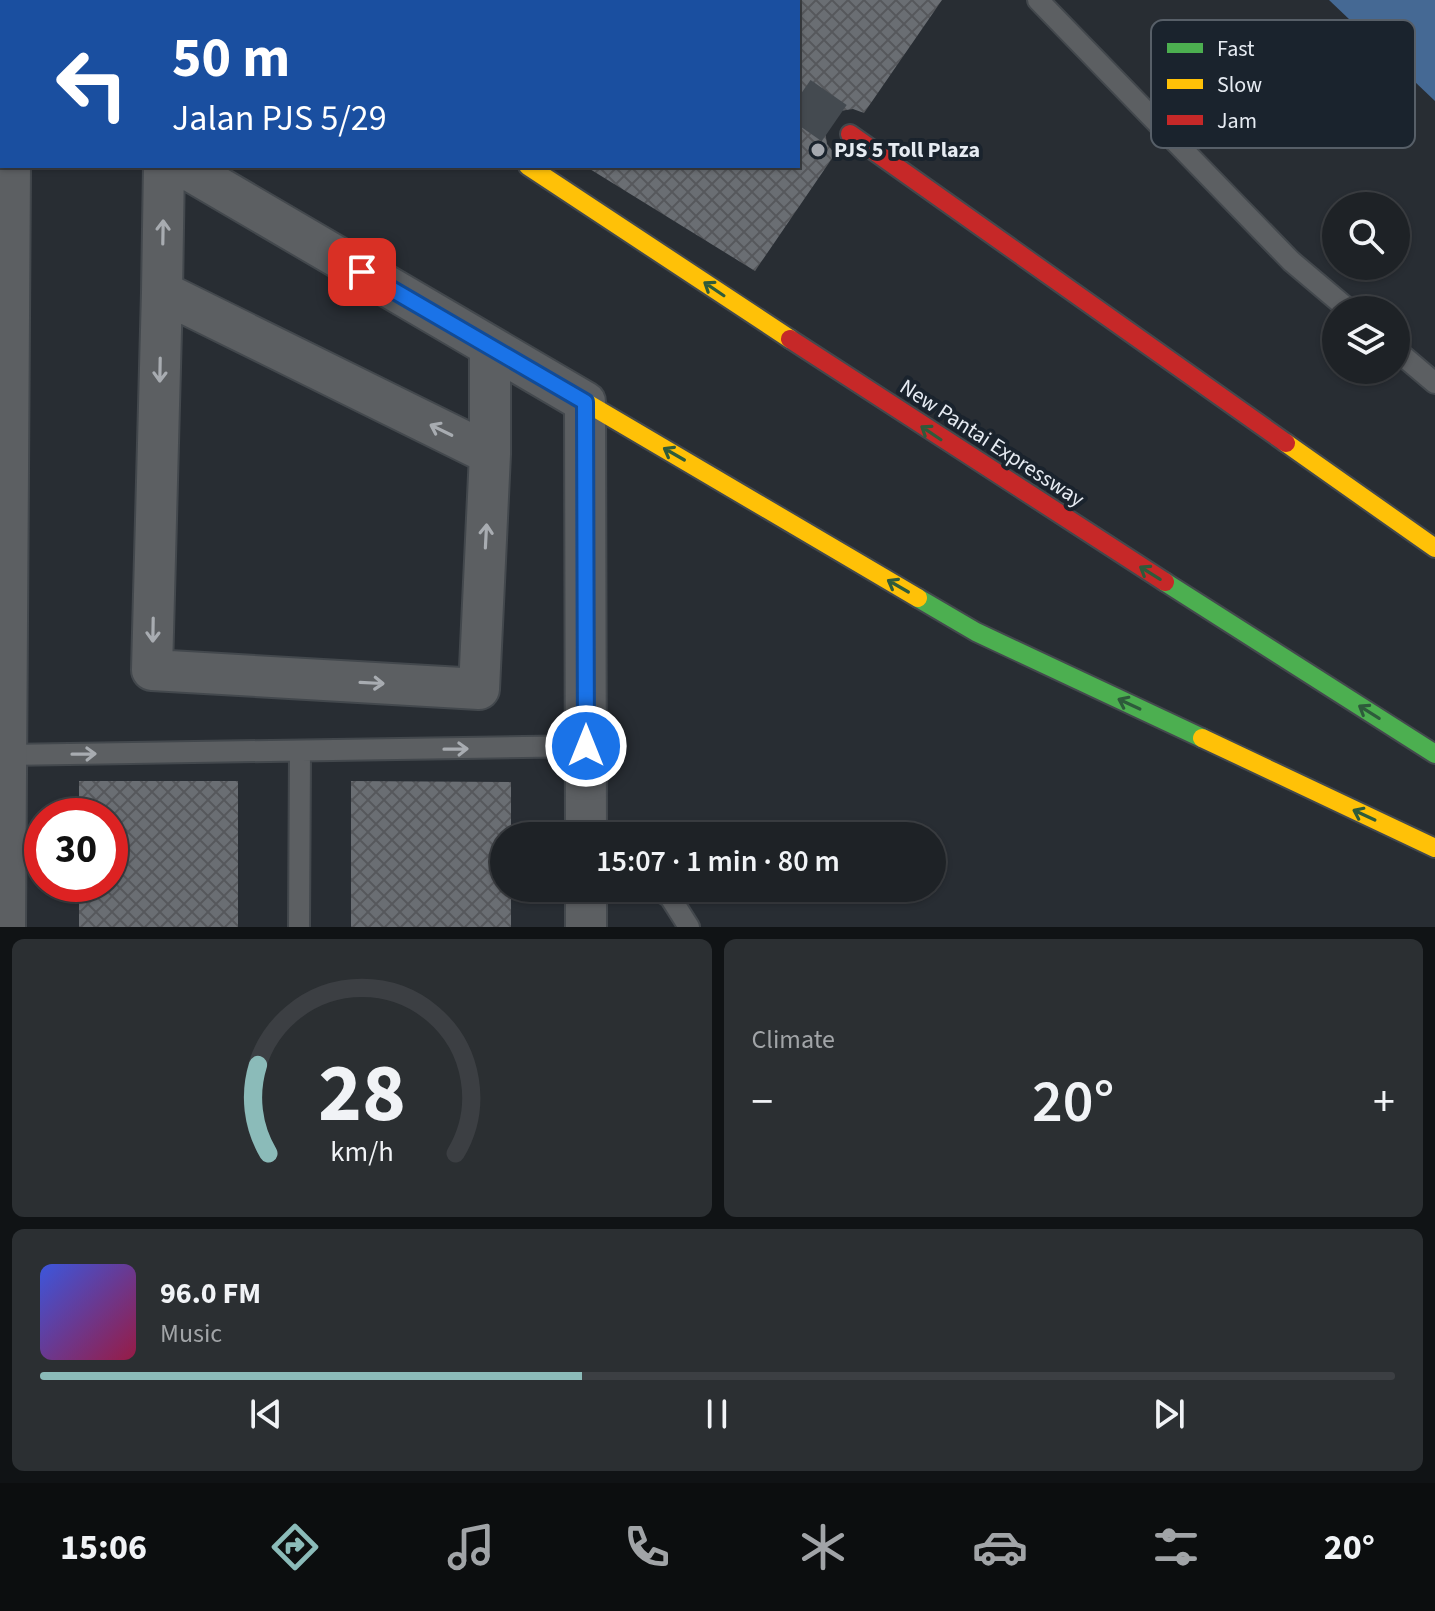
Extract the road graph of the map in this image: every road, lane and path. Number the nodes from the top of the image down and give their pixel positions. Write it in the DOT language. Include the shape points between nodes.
graph roads {
  1 [pos="1038,0"];
  2 [pos="1151,117"];
  3 [pos="850,134"];
  4 [pos="1181,148"];
  5 [pos="10,168"];
  6 [pos="164,168"];
  7 [pos="185,168"];
  8 [pos="531,168"];
  9 [pos="162,292"];
  10 [pos="1332,296"];
  11 [pos="490,348"];
  12 [pos="1410,362"];
  13 [pos="1435,383"];
  14 [pos="585,402"];
  15 [pos="4,423"];
  16 [pos="490,454"];
  17 [pos="1435,548"];
  18 [pos="4,657"];
  19 [pos="586,746"];
  20 [pos="300,752"];
  21 [pos="1435,754"];
  22 [pos="6,755"];
  23 [pos="586,822"];
  24 [pos="1435,848"];
  25 [pos="586,902"];
  26 [pos="673,902"];
  27 [pos="4,926"];
  28 [pos="299,927"];
  29 [pos="586,927"];
  30 [pos="689,927"];
  1 -- 2 [label="lane"];
  3 -- 17 [label="highway"];
  4 -- 10 [label="lane" via="1291,261"];
  5 -- 15 [label="street"];
  9 -- 6 [label="street, one-way"];
  7 -- 11 [label="street"];
  21 -- 8 [label="highway, New Pantai Expressway, one-way" via="952,447"];
  16 -- 9 [label="street, one-way"];
  9 -- 16 [label="street, one-way" via="152,670 479,689"];
  11 -- 14 [label="street"];
  11 -- 16 [label="street"];
  12 -- 13 [label="lane"];
  14 -- 19 [label="street"];
  24 -- 14 [label="highway, one-way" via="976,632"];
  15 -- 18 [label="street"];
  18 -- 22 [label="street"];
  20 -- 19 [label="lane, one-way"];
  19 -- 23 [label="street"];
  22 -- 20 [label="lane, one-way"];
  20 -- 28 [label="lane"];
  22 -- 27 [label="street"];
  25 -- 29 [label="street"];
  26 -- 30 [label="lane"];
}
